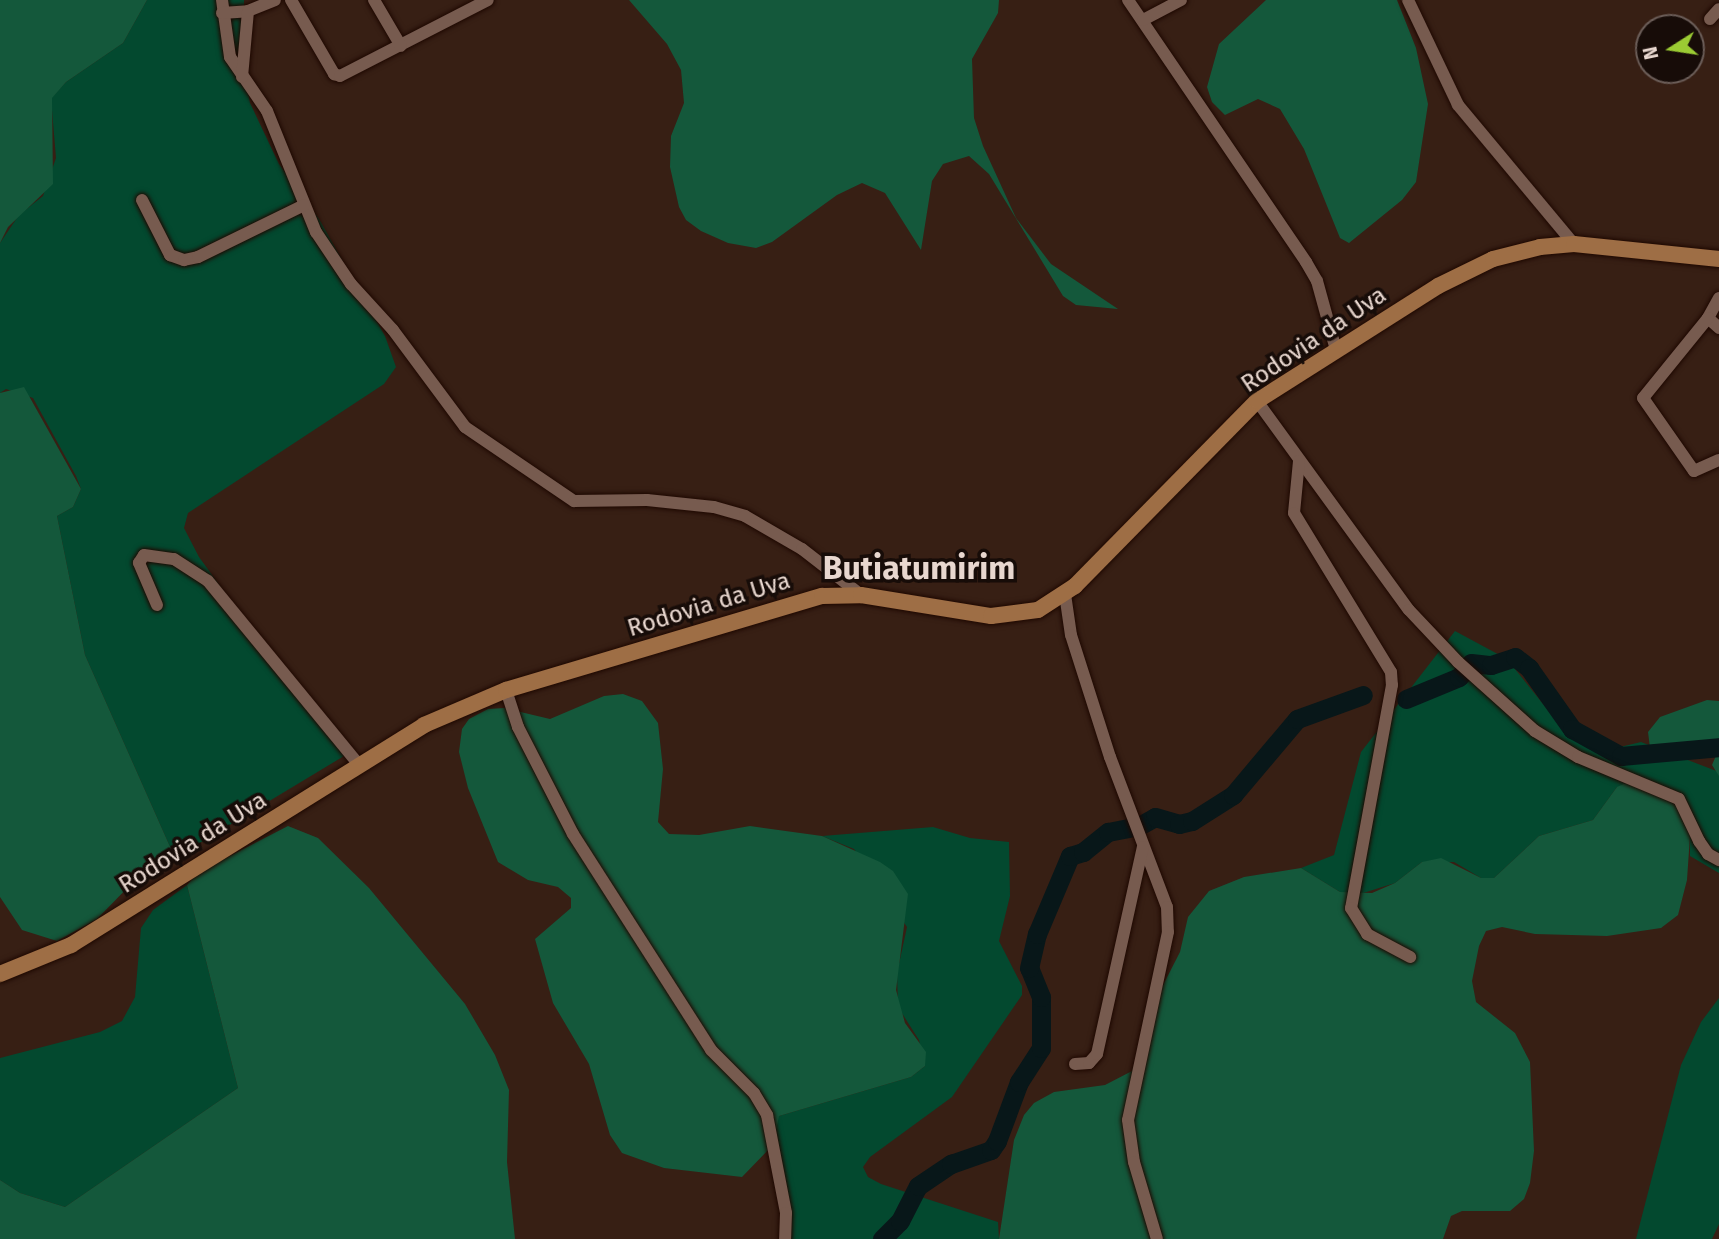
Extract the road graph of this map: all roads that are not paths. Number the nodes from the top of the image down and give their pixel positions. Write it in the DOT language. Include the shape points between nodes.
graph roads {
  1 [pos="275,0"];
  2 [pos="291,0"];
  3 [pos="374,0"];
  4 [pos="488,0"];
  5 [pos="1128,0"];
  6 [pos="1181,0"];
  7 [pos="1408,0"];
  8 [pos="465,5"];
  9 [pos="222,7"];
  10 [pos="248,12"];
  11 [pos="1143,20"];
  12 [pos="401,46"];
  13 [pos="242,77"];
  14 [pos="142,200"];
  15 [pos="304,205"];
  16 [pos="1574,244"];
  17 [pos="1719,258"];
  18 [pos="1719,298"];
  19 [pos="1708,318"];
  20 [pos="1719,328"];
  21 [pos="1336,350"];
  22 [pos="1257,401"];
  23 [pos="1719,460"];
  24 [pos="1299,461"];
  25 [pos="862,594"];
  26 [pos="1065,594"];
  27 [pos="156,605"];
  28 [pos="506,690"];
  29 [pos="359,765"];
  30 [pos="1143,848"];
  31 [pos="1719,859"];
  32 [pos="1410,957"];
  33 [pos="0,974"];
  34 [pos="1076,1064"];
  35 [pos="785,1239"];
  36 [pos="1157,1239"];
  1 -- 10 [label="street"];
  2 -- 12 [label="street" via="334,74 340,76"];
  3 -- 12 [label="street"];
  4 -- 8 [label="street"];
  5 -- 11 [label="street"];
  6 -- 11 [label="street"];
  7 -- 16 [label="street" via="1458,105"];
  8 -- 12 [label="street"];
  9 -- 10 [label="street"];
  9 -- 13 [label="street" via="230,57"];
  10 -- 13 [label="street"];
  11 -- 21 [label="street" via="1306,262 1317,281"];
  13 -- 15 [label="street" via="267,111"];
  14 -- 15 [label="street" via="170,255 184,260"];
  15 -- 25 [label="street" via="332,258 400,339 453,414 516,466 574,501 647,500 728,509 802,549"];
  16 -- 17 [label="street, Rodovia da Uva"];
  16 -- 21 [label="street, Rodovia da Uva" via="1540,247 1482,264"];
  18 -- 19 [label="street"];
  19 -- 20 [label="street"];
  19 -- 23 [label="street" via="1643,398 1694,471"];
  21 -- 22 [label="street, Rodovia da Uva"];
  22 -- 24 [label="street"];
  22 -- 26 [label="street, Rodovia da Uva"];
  24 -- 31 [label="street" via="1409,610 1458,662 1535,731 1578,757 1679,799 1707,854"];
  24 -- 32 [label="street" via="1294,513 1384,661 1392,685 1351,908 1367,934"];
  25 -- 26 [label="street, Rodovia da Uva" via="1011,617 1038,610"];
  25 -- 28 [label="street, Rodovia da Uva" via="799,601"];
  26 -- 30 [label="street" via="1071,635"];
  27 -- 29 [label="street" via="139,563 144,555 174,559 208,581"];
  28 -- 29 [label="street, Rodovia da Uva" via="442,716"];
  28 -- 35 [label="street" via="527,746 579,844 711,1050 754,1093 767,1115 786,1213"];
  29 -- 33 [label="street, Rodovia da Uva" via="71,945"];
  30 -- 34 [label="street" via="1097,1054 1089,1063"];
  30 -- 36 [label="street" via="1167,907 1168,932 1128,1120 1134,1162"];
}
